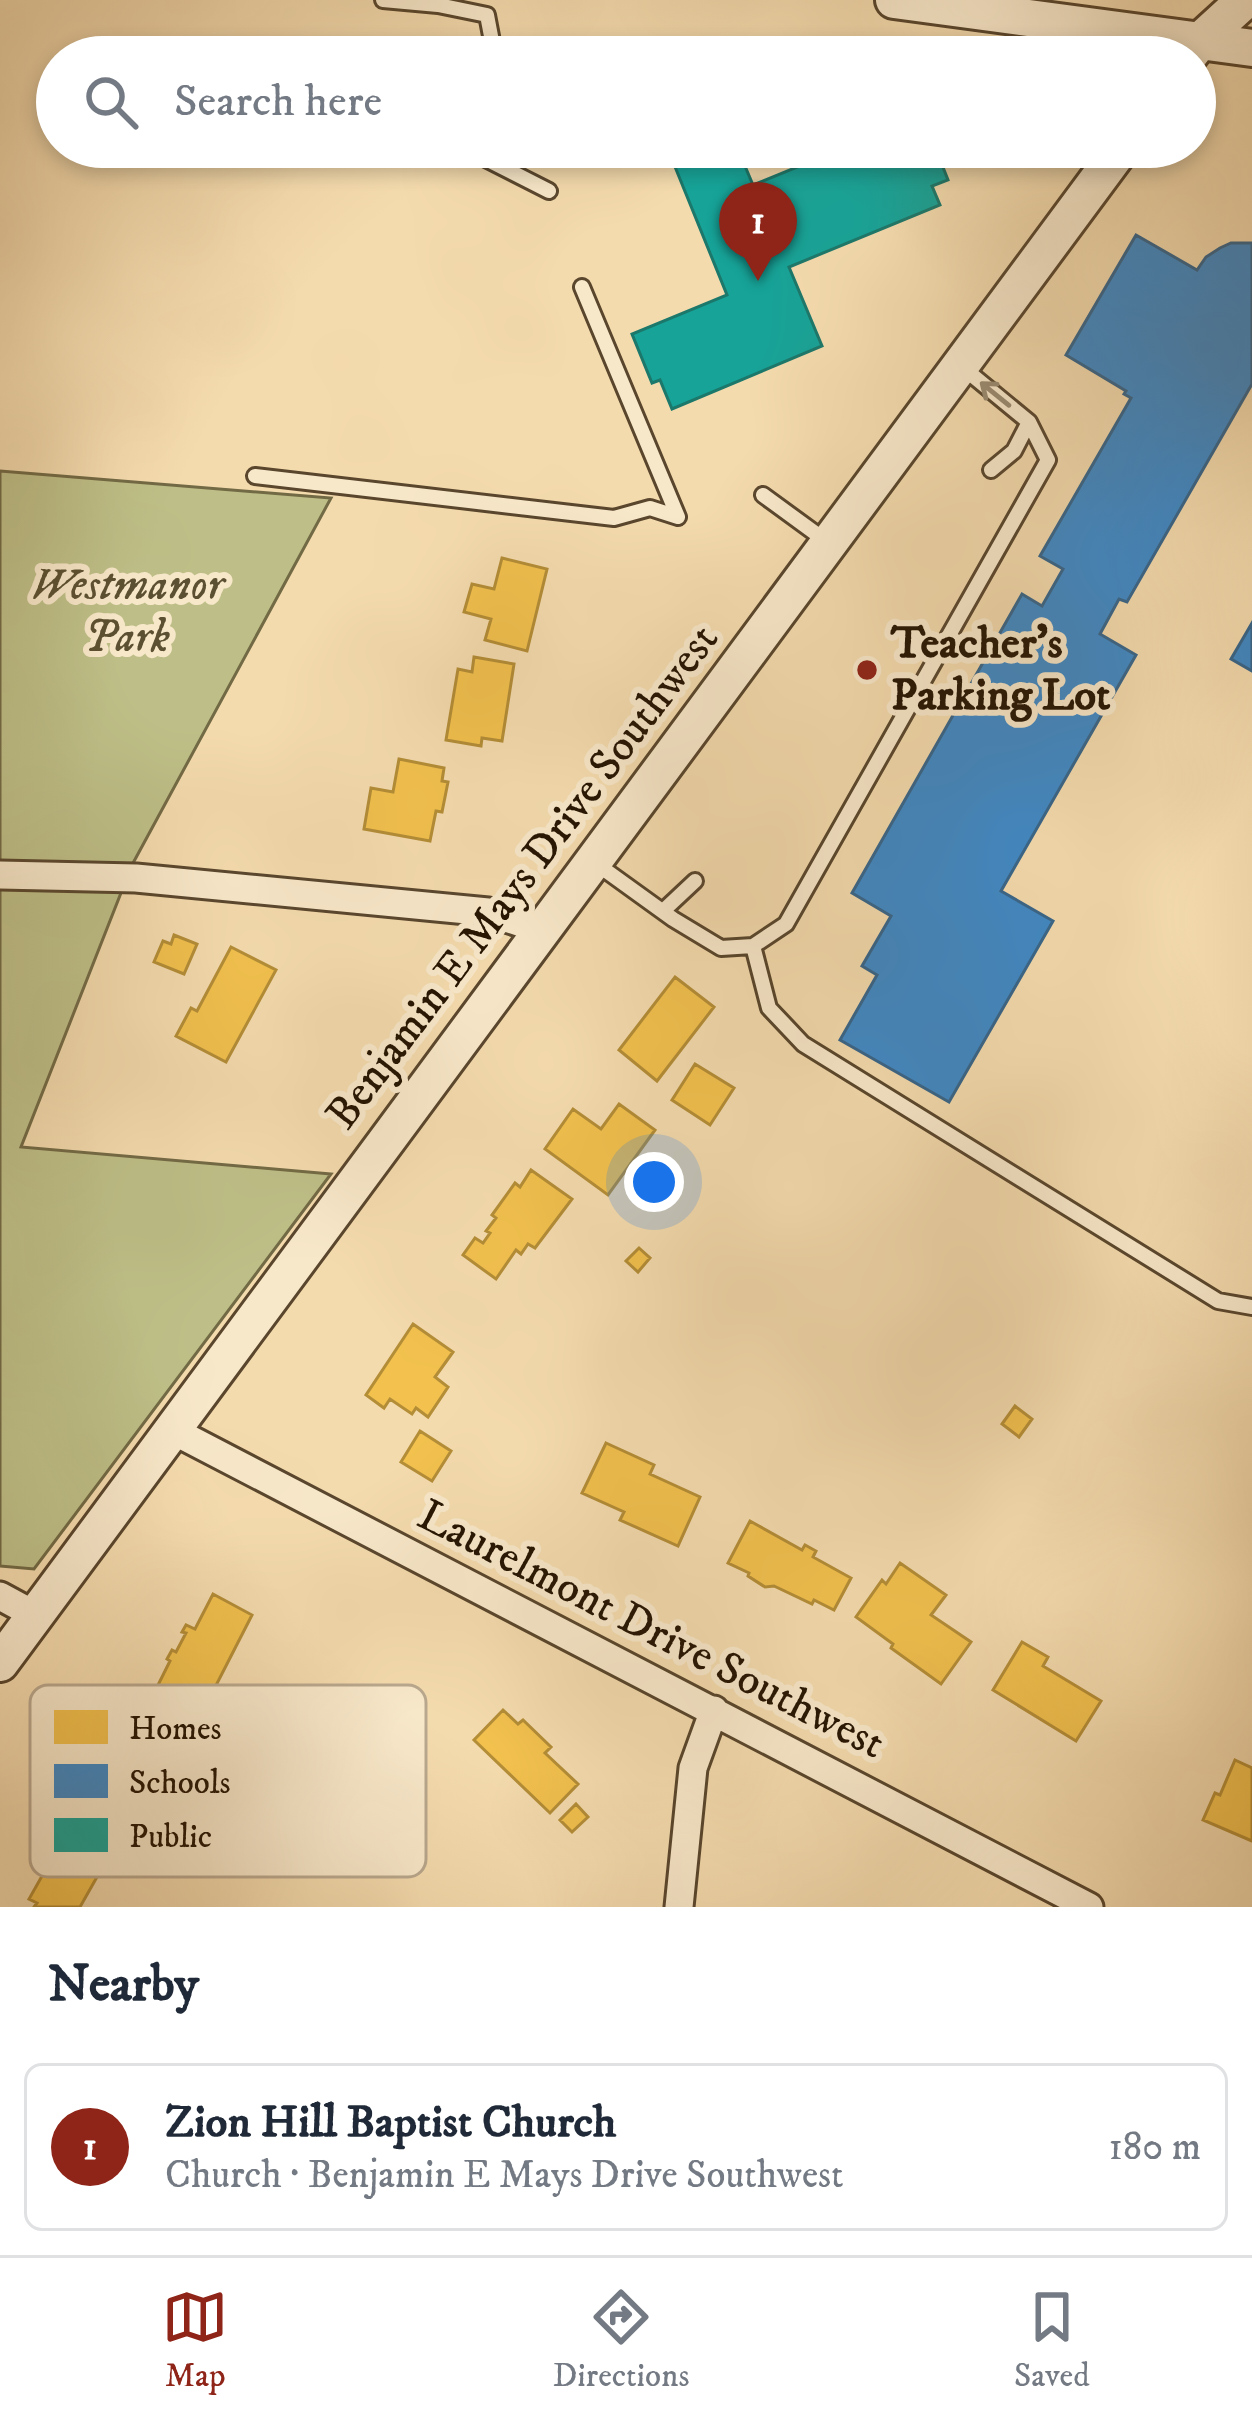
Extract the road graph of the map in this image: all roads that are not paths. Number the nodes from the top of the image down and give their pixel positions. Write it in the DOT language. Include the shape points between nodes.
graph roads {
  1 [pos="383,0"];
  2 [pos="894,0"];
  3 [pos="1245,0"];
  4 [pos="438,2"];
  5 [pos="488,8"];
  6 [pos="1114,36"];
  7 [pos="1208,36"];
  8 [pos="1252,48"];
  9 [pos="1216,49"];
  10 [pos="504,168"];
  11 [pos="1107,168"];
  12 [pos="549,191"];
  13 [pos="582,287"];
  14 [pos="961,366"];
  15 [pos="1029,422"];
  16 [pos="992,470"];
  17 [pos="255,476"];
  18 [pos="763,495"];
  19 [pos="830,544"];
  20 [pos="594,862"];
  21 [pos="0,875"];
  22 [pos="695,881"];
  23 [pos="663,911"];
  24 [pos="543,930"];
  25 [pos="754,946"];
  26 [pos="1252,1306"];
  27 [pos="172,1430"];
  28 [pos="0,1596"];
  29 [pos="35,1615"];
  30 [pos="0,1663"];
  31 [pos="714,1710"];
  32 [pos="679,1907"];
  33 [pos="1089,1907"];
  1 -- 4 [label="lane"];
  2 -- 6 [label="street"];
  3 -- 7 [label="street"];
  4 -- 5 [label="lane"];
  8 -- 9 [label="street"];
  10 -- 12 [label="lane"];
  11 -- 14 [label="street, Benjamin E Mays Drive Southwest"];
  13 -- 17 [label="lane" via="677,517 650,508 614,518"];
  15 -- 14 [label="lane, one-way"];
  14 -- 19 [label="street, Benjamin E Mays Drive Southwest"];
  15 -- 16 [label="lane" via="1014,452"];
  15 -- 25 [label="lane" via="1048,460 786,924"];
  18 -- 19 [label="lane"];
  19 -- 20 [label="street, Benjamin E Mays Drive Southwest"];
  20 -- 23 [label="lane"];
  20 -- 24 [label="street, Benjamin E Mays Drive Southwest"];
  21 -- 24 [label="street" via="136,878 488,912"];
  22 -- 23 [label="lane"];
  23 -- 25 [label="lane" via="722,948"];
  24 -- 27 [label="street, Benjamin E Mays Drive Southwest"];
  25 -- 26 [label="lane" via="769,1008 803,1044 1218,1301"];
  27 -- 29 [label="street, Benjamin E Mays Drive Southwest"];
  27 -- 31 [label="street, Laurelmont Drive Southwest"];
  28 -- 29 [label="street"];
  29 -- 30 [label="street, Benjamin E Mays Drive Southwest"];
  31 -- 32 [label="street" via="693,1768"];
  31 -- 33 [label="street, Laurelmont Drive Southwest"];
}
